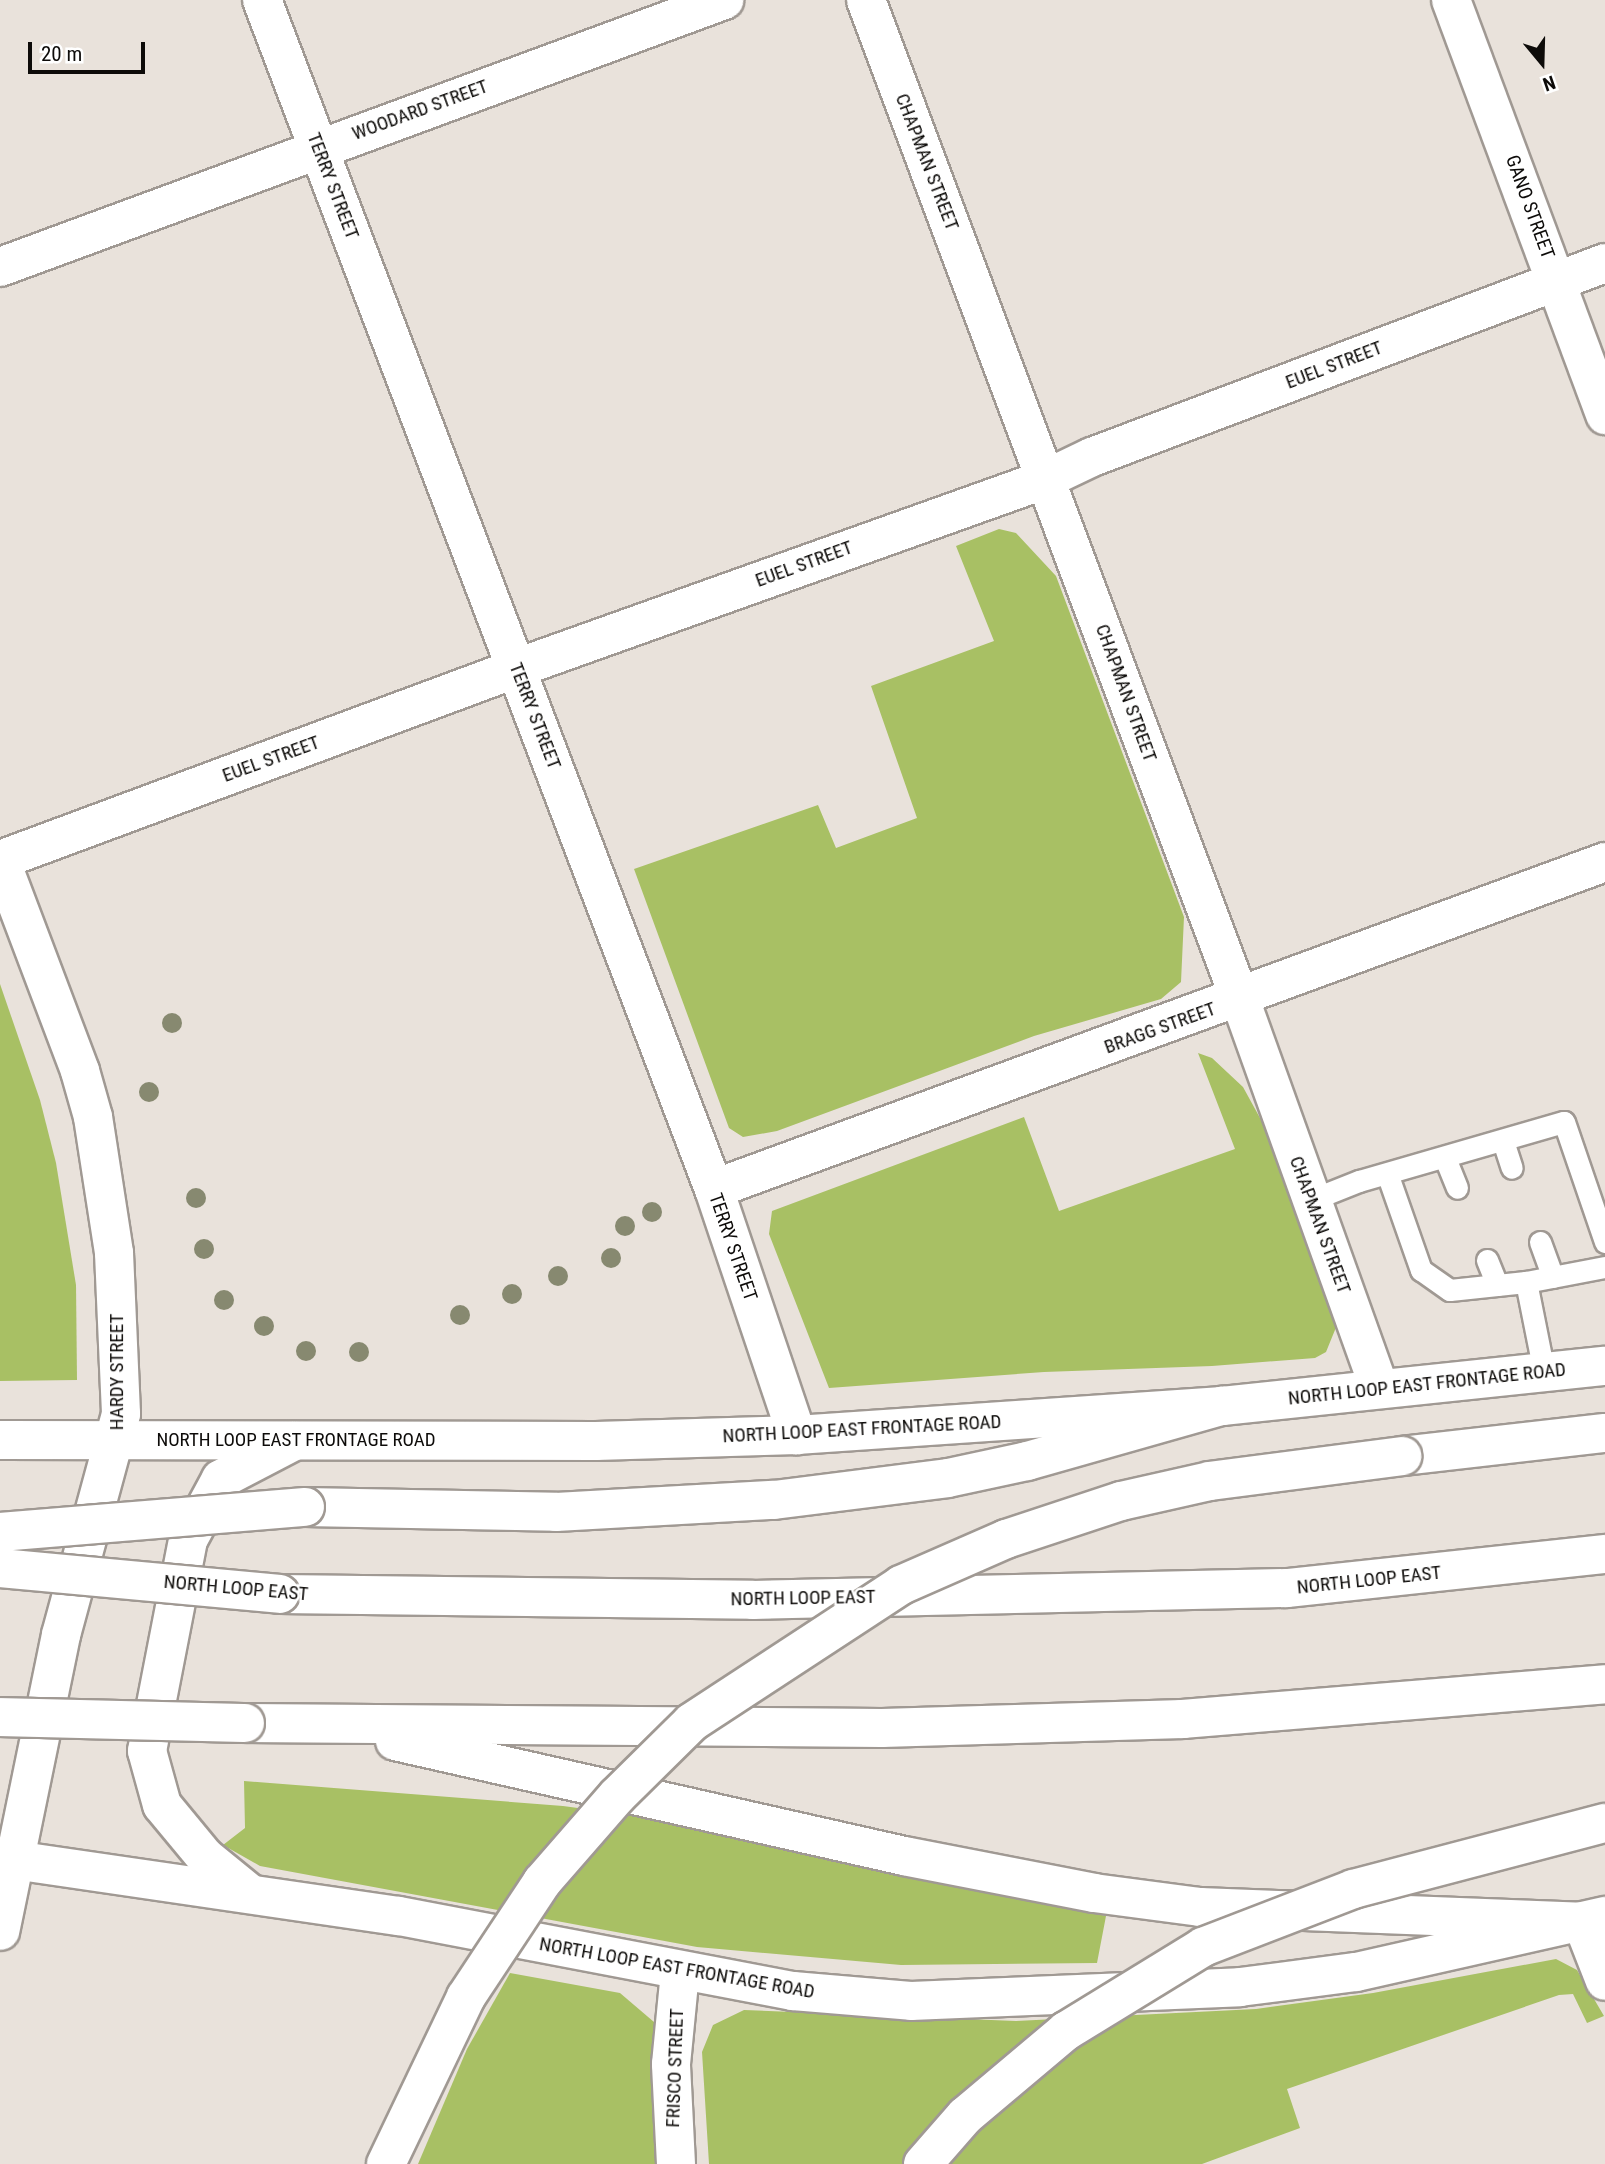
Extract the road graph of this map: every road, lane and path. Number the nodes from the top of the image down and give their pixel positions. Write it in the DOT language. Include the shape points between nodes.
graph roads {
  1 [pos="262,0"];
  2 [pos="724,0"];
  3 [pos="866,0"];
  4 [pos="1451,0"];
  5 [pos="318,147"];
  6 [pos="1605,263"];
  7 [pos="0,267"];
  8 [pos="1557,281"];
  9 [pos="1605,415"];
  10 [pos="1046,479"];
  11 [pos="517,668"];
  12 [pos="0,860"];
  13 [pos="1605,862"];
  14 [pos="1240,999"];
  15 [pos="1503,1141"];
  16 [pos="1446,1158"];
  17 [pos="1512,1168"];
  18 [pos="1388,1176"];
  19 [pos="1457,1188"];
  20 [pos="714,1189"];
  21 [pos="1311,1200"];
  22 [pos="1540,1242"];
  23 [pos="1605,1242"];
  24 [pos="1487,1260"];
  25 [pos="1605,1267"];
  26 [pos="1553,1277"];
  27 [pos="1525,1282"];
  28 [pos="1497,1285"];
  29 [pos="1605,1366"];
  30 [pos="1544,1372"];
  31 [pos="1378,1388"];
  32 [pos="1222,1406"];
  33 [pos="1605,1433"];
  34 [pos="797,1435"];
  35 [pos="299,1439"];
  36 [pos="0,1440"];
  37 [pos="117,1440"];
  38 [pos="0,1532"];
  39 [pos="1605,1554"];
  40 [pos="0,1568"];
  41 [pos="1605,1684"];
  42 [pos="0,1717"];
  43 [pos="325,1725"];
  44 [pos="1605,1823"];
  45 [pos="8,1858"];
  46 [pos="250,1894"];
  47 [pos="1594,1919"];
  48 [pos="0,1931"];
  49 [pos="680,1973"];
  50 [pos="1605,1981"];
  51 [pos="386,2164"];
  52 [pos="676,2164"];
  53 [pos="923,2164"];
  1 -- 5 [label="main road, TERRY STREET"];
  2 -- 5 [label="main road, WOODARD STREET"];
  3 -- 10 [label="main road, CHAPMAN STREET"];
  4 -- 8 [label="main road, GANO STREET"];
  5 -- 7 [label="main road, WOODARD STREET"];
  5 -- 11 [label="main road, TERRY STREET"];
  6 -- 8 [label="main road, EUEL STREET"];
  8 -- 9 [label="main road, GANO STREET"];
  8 -- 10 [label="main road, EUEL STREET" via="1092,457"];
  10 -- 11 [label="main road, EUEL STREET"];
  10 -- 14 [label="main road, CHAPMAN STREET"];
  11 -- 12 [label="main road, EUEL STREET"];
  11 -- 20 [label="main road, TERRY STREET"];
  12 -- 37 [label="main road, HARDY STREET" via="93,1117 114,1253 121,1401"];
  13 -- 14 [label="main road, BRAGG STREET"];
  14 -- 20 [label="main road, BRAGG STREET"];
  14 -- 21 [label="main road, CHAPMAN STREET"];
  15 -- 16 [label="lane"];
  15 -- 17 [label="lane"];
  15 -- 23 [label="lane" via="1564,1122"];
  16 -- 18 [label="lane"];
  16 -- 19 [label="lane"];
  18 -- 21 [label="lane" via="1359,1181"];
  18 -- 28 [label="lane" via="1421,1270 1450,1290"];
  20 -- 34 [label="main road, TERRY STREET"];
  21 -- 31 [label="main road, CHAPMAN STREET"];
  22 -- 26 [label="lane"];
  24 -- 28 [label="lane"];
  25 -- 26 [label="lane"];
  26 -- 27 [label="lane"];
  27 -- 28 [label="lane"];
  27 -- 30 [label="lane"];
  29 -- 30 [label="main road, NORTH LOOP EAST FRONTAGE ROAD"];
  30 -- 31 [label="main road, NORTH LOOP EAST FRONTAGE ROAD"];
  31 -- 32 [label="main road, NORTH LOOP EAST FRONTAGE ROAD"];
  32 -- 34 [label="main road, NORTH LOOP EAST FRONTAGE ROAD"];
  32 -- 38 [label="main road, bridge" via="1027,1461 948,1478 774,1500 556,1512 305,1507"];
  33 -- 51 [label="main road, bridge" via="1210,1481 1121,1501 1006,1539 901,1585 801,1646 692,1722 617,1796 542,1882 466,1997"];
  34 -- 35 [label="main road, NORTH LOOP EAST FRONTAGE ROAD" via="596,1441"];
  35 -- 37 [label="main road, NORTH LOOP EAST FRONTAGE ROAD"];
  35 -- 46 [label="main road" via="221,1479 203,1509 188,1540 148,1751 162,1805 205,1857"];
  36 -- 37 [label="main road, NORTH LOOP EAST FRONTAGE ROAD"];
  37 -- 45 [label="main road, HARDY STREET" via="61,1635"];
  39 -- 40 [label="main road, NORTH LOOP EAST, bridge" via="1287,1588 753,1600 280,1594"];
  41 -- 43 [label="main road" via="1183,1719 882,1728"];
  42 -- 43 [label="main road, bridge"];
  43 -- 47 [label="main road" via="904,1856 1094,1893 1200,1907"];
  44 -- 53 [label="main road, bridge" via="1353,1889 1203,1947 1066,2031 965,2116"];
  45 -- 46 [label="main road, NORTH LOOP EAST FRONTAGE ROAD"];
  45 -- 48 [label="main road, HARDY STREET"];
  46 -- 49 [label="main road, NORTH LOOP EAST FRONTAGE ROAD" via="399,1916"];
  47 -- 49 [label="main road, NORTH LOOP EAST FRONTAGE ROAD" via="1356,1972 1240,1987 911,2001 793,1991"];
  47 -- 50 [label="main road"];
  49 -- 52 [label="main road, FRISCO STREET" via="671,2064"];
}
